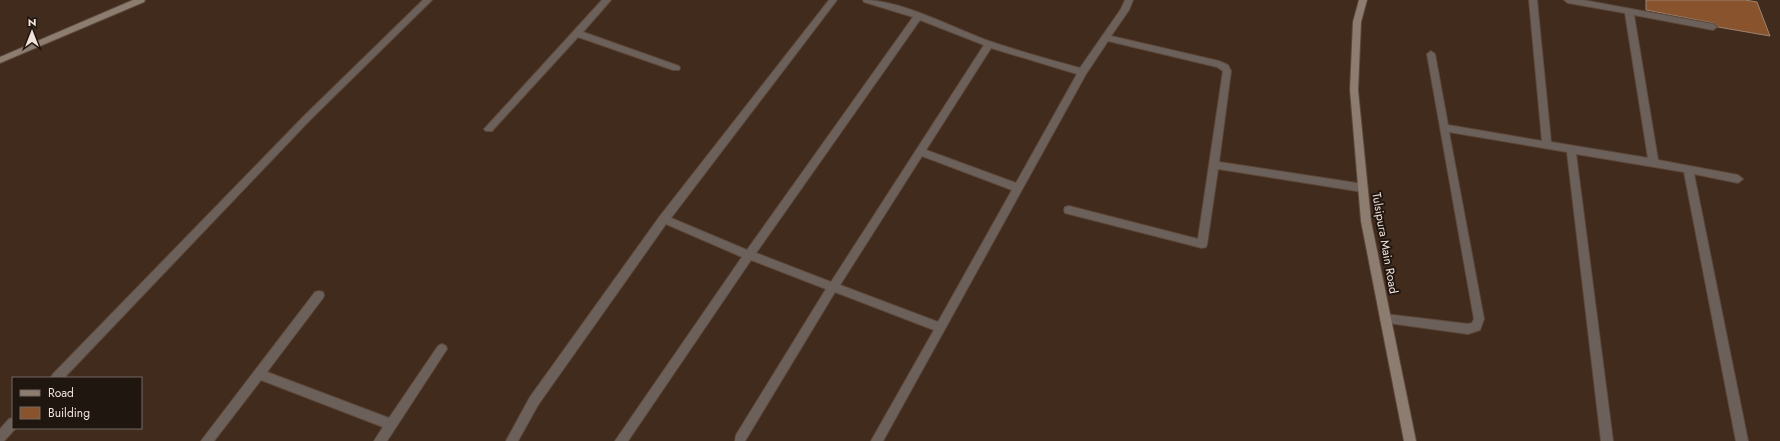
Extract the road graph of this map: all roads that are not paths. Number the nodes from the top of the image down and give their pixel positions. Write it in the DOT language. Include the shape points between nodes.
graph roads {
  1 [pos="141,0"];
  2 [pos="428,0"];
  3 [pos="607,0"];
  4 [pos="834,0"];
  5 [pos="867,0"];
  6 [pos="1129,0"];
  7 [pos="1363,0"];
  8 [pos="1534,0"];
  9 [pos="1568,0"];
  10 [pos="1629,11"];
  11 [pos="918,16"];
  12 [pos="1713,26"];
  13 [pos="577,33"];
  14 [pos="1106,38"];
  15 [pos="989,44"];
  16 [pos="1431,54"];
  17 [pos="0,60"];
  18 [pos="676,68"];
  19 [pos="1082,72"];
  20 [pos="1444,128"];
  21 [pos="489,129"];
  22 [pos="1547,145"];
  23 [pos="1571,150"];
  24 [pos="920,152"];
  25 [pos="1654,162"];
  26 [pos="1214,165"];
  27 [pos="1688,168"];
  28 [pos="1738,179"];
  29 [pos="1018,188"];
  30 [pos="1362,188"];
  31 [pos="1069,210"];
  32 [pos="664,219"];
  33 [pos="749,255"];
  34 [pos="834,287"];
  35 [pos="319,295"];
  36 [pos="1385,319"];
  37 [pos="941,328"];
  38 [pos="442,349"];
  39 [pos="259,374"];
  40 [pos="58,377"];
  41 [pos="12,424"];
  42 [pos="392,425"];
  43 [pos="0,437"];
  44 [pos="740,439"];
  45 [pos="207,441"];
  46 [pos="380,441"];
  47 [pos="512,441"];
  48 [pos="621,441"];
  49 [pos="877,441"];
  50 [pos="1410,441"];
  51 [pos="1607,441"];
  52 [pos="1742,441"];
  1 -- 17 [label="street"];
  2 -- 40 [label="street" via="307,118"];
  3 -- 13 [label="street"];
  4 -- 32 [label="street"];
  5 -- 11 [label="street"];
  6 -- 14 [label="street"];
  7 -- 30 [label="street, Tulsipura Main Road" via="1357,22 1354,90"];
  8 -- 22 [label="street"];
  9 -- 10 [label="street"];
  10 -- 12 [label="street"];
  10 -- 25 [label="street"];
  11 -- 15 [label="street"];
  11 -- 33 [label="street"];
  13 -- 18 [label="street"];
  13 -- 21 [label="street"];
  14 -- 19 [label="street"];
  14 -- 26 [label="street" via="1225,67 1227,71"];
  15 -- 19 [label="street"];
  15 -- 24 [label="street"];
  16 -- 20 [label="street"];
  19 -- 29 [label="street"];
  20 -- 22 [label="street"];
  20 -- 36 [label="street" via="1479,319 1476,327 1468,330"];
  22 -- 23 [label="street"];
  23 -- 25 [label="street"];
  23 -- 51 [label="street"];
  24 -- 29 [label="street"];
  24 -- 34 [label="street"];
  25 -- 27 [label="street"];
  26 -- 30 [label="street"];
  26 -- 31 [label="street" via="1202,244"];
  27 -- 28 [label="street"];
  27 -- 52 [label="street"];
  29 -- 37 [label="street"];
  30 -- 36 [label="street, Tulsipura Main Road"];
  32 -- 33 [label="street"];
  32 -- 47 [label="street" via="534,401"];
  33 -- 34 [label="street"];
  33 -- 48 [label="street"];
  34 -- 37 [label="street"];
  34 -- 44 [label="street"];
  35 -- 39 [label="street"];
  36 -- 50 [label="street, Tulsipura Main Road"];
  37 -- 49 [label="street"];
  38 -- 42 [label="street"];
  39 -- 42 [label="street"];
  39 -- 45 [label="street"];
  41 -- 43 [label="street"];
  42 -- 46 [label="street"];
}
